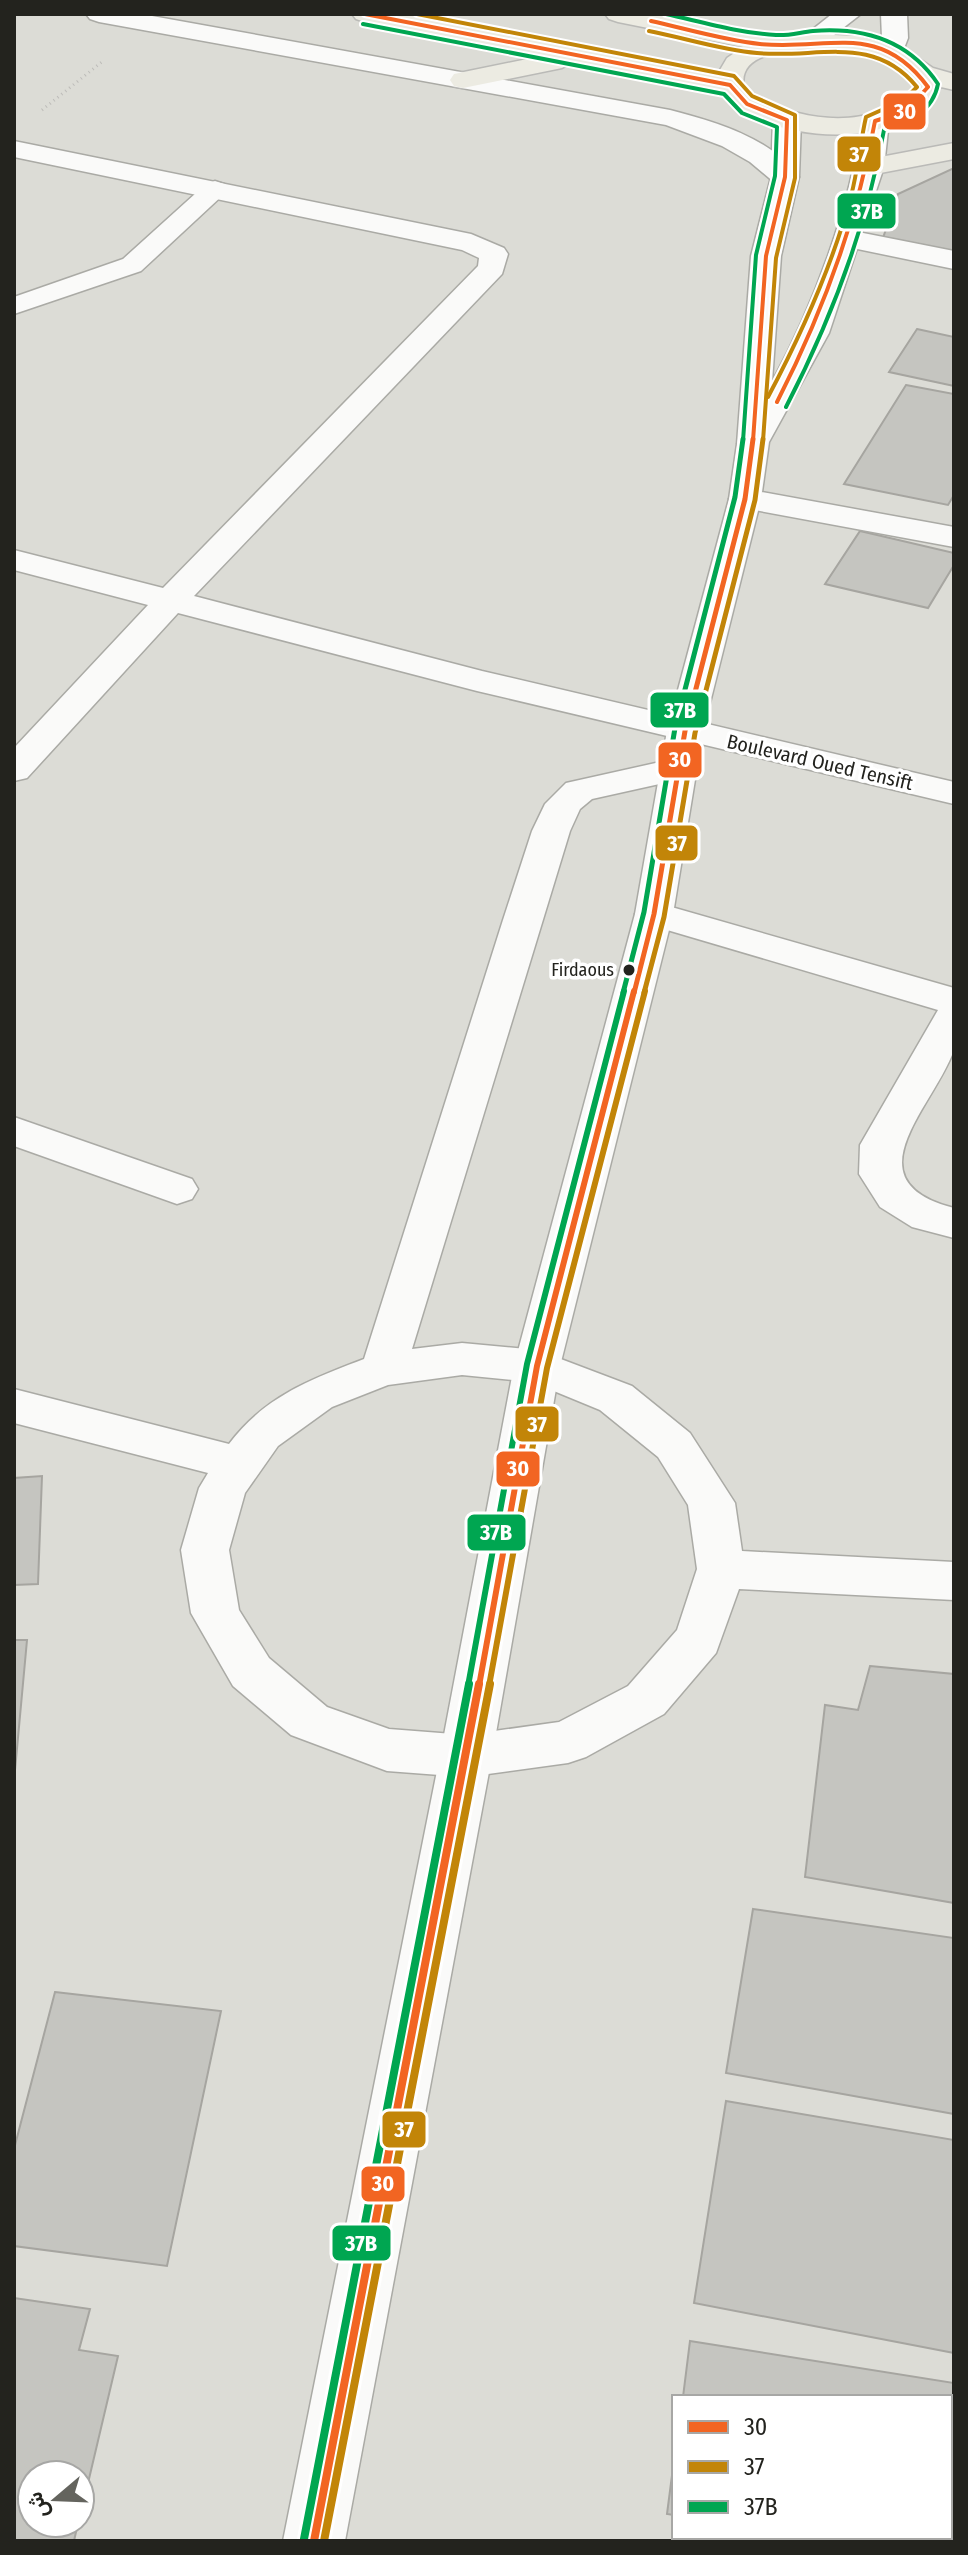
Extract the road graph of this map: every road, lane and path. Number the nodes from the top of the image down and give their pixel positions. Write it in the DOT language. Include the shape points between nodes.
graph roads {
  1 [pos="99,14"];
  2 [pos="365,14"];
  3 [pos="618,14"];
  4 [pos="848,14"];
  5 [pos="151,24"];
  6 [pos="893,35"];
  7 [pos="811,41"];
  8 [pos="775,46"];
  9 [pos="585,55"];
  10 [pos="954,68"];
  11 [pos="923,73"];
  12 [pos="463,80"];
  13 [pos="954,82"];
  14 [pos="730,85"];
  15 [pos="39,112"];
  16 [pos="884,119"];
  17 [pos="787,120"];
  18 [pos="954,130"];
  19 [pos="14,149"];
  20 [pos="954,151"];
  21 [pos="870,167"];
  22 [pos="785,177"];
  23 [pos="215,189"];
  24 [pos="848,239"];
  25 [pos="954,260"];
  26 [pos="14,306"];
  27 [pos="753,444"];
  28 [pos="745,499"];
  29 [pos="954,537"];
  30 [pos="14,560"];
  31 [pos="169,601"];
  32 [pos="28,735"];
  33 [pos="682,750"];
  34 [pos="14,770"];
  35 [pos="954,793"];
  36 [pos="654,914"];
  37 [pos="954,1001"];
  38 [pos="954,1016"];
  39 [pos="14,1131"];
  40 [pos="177,1189"];
  41 [pos="954,1223"];
  42 [pos="537,1366"];
  43 [pos="383,1369"];
  44 [pos="14,1406"];
  45 [pos="239,1464"];
  46 [pos="721,1569"];
  47 [pos="954,1581"];
  48 [pos="466,1756"];
  49 [pos="314,2541"];
  1 -- 5 [label="street"];
  2 -- 9 [label="main road"];
  3 -- 8 [label="main road"];
  4 -- 7 [label="street"];
  5 -- 12 [label="street"];
  5 -- 15 [label="path"];
  6 -- 7 [label="main road" via="854,43"];
  6 -- 10 [label="main road"];
  6 -- 11 [label="main road"];
  7 -- 8 [label="main road"];
  8 -- 14 [label="main road" via="741,60 731,72"];
  9 -- 12 [label="main road"];
  9 -- 14 [label="main road"];
  11 -- 13 [label="main road"];
  11 -- 16 [label="main road" via="928,87 922,100"];
  12 -- 22 [label="street" via="694,125 745,146"];
  14 -- 17 [label="main road" via="740,99"];
  16 -- 17 [label="main road" via="819,124"];
  16 -- 18 [label="main road"];
  16 -- 21 [label="street"];
  17 -- 22 [label="street"];
  19 -- 23 [label="street"];
  20 -- 21 [label="main road"];
  21 -- 24 [label="street"];
  22 -- 27 [label="street" via="766,256"];
  23 -- 26 [label="lane" via="132,265"];
  23 -- 31 [label="street" via="471,243 488,249 494,261"];
  24 -- 25 [label="street"];
  24 -- 27 [label="street" via="814,333"];
  27 -- 28 [label="street"];
  28 -- 29 [label="street"];
  28 -- 33 [label="street"];
  30 -- 31 [label="street, Boulevard Oued Tensift"];
  31 -- 32 [label="street"];
  31 -- 33 [label="street, Boulevard Oued Tensift"];
  32 -- 34 [label="street"];
  33 -- 35 [label="street, Boulevard Oued Tensift"];
  33 -- 36 [label="street"];
  33 -- 43 [label="street" via="579,791 564,804 456,1128"];
  36 -- 37 [label="street"];
  36 -- 42 [label="street"];
  38 -- 41 [label="street" via="881,1145 880,1174 895,1197 927,1216"];
  39 -- 40 [label="street"];
  42 -- 43 [label="street" via="462,1359"];
  42 -- 46 [label="street" via="616,1398 674,1445 711,1503"];
  42 -- 48 [label="street"];
  43 -- 45 [label="street" via="316,1395 262,1434"];
  44 -- 45 [label="street"];
  45 -- 48 [label="street" via="223,1488 205,1550 215,1613 251,1672 309,1721 387,1750"];
  46 -- 47 [label="street"];
  46 -- 48 [label="street" via="699,1639 646,1700 568,1742"];
  48 -- 49 [label="street"];
}
